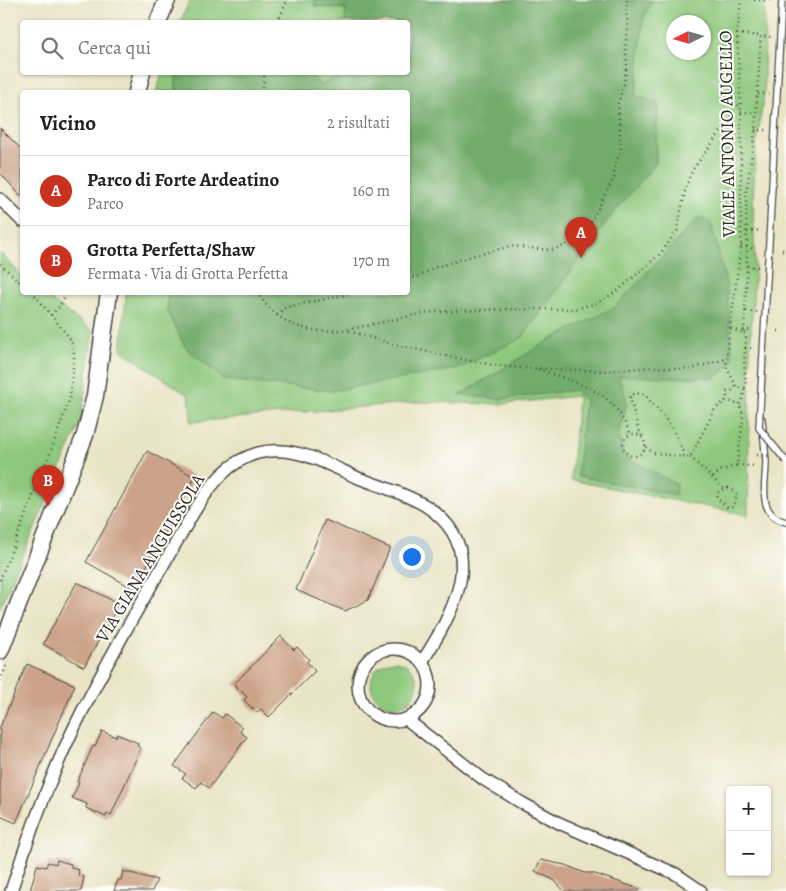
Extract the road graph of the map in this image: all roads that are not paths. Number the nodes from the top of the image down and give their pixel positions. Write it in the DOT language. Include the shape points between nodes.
graph roads {
  1 [pos="167,0"];
  2 [pos="783,0"];
  3 [pos="159,20"];
  4 [pos="141,75"];
  5 [pos="138,90"];
  6 [pos="0,199"];
  7 [pos="20,219"];
  8 [pos="109,295"];
  9 [pos="786,461"];
  10 [pos="786,522"];
  11 [pos="0,651"];
  12 [pos="422,662"];
  13 [pos="406,719"];
  14 [pos="11,891"];
  15 [pos="701,891"];
  1 -- 3 [label="street"];
  2 -- 9 [label="lane, bridge" via="759,428"];
  2 -- 10 [label="lane" via="761,417 766,463 763,492 770,513"];
  4 -- 5 [label="street"];
  6 -- 7 [label="street"];
  8 -- 11 [label="street" via="95,396 85,435"];
  12 -- 13 [label="street" via="429,678 428,695 420,710"];
  12 -- 13 [label="street" via="400,650 383,651 368,660 360,675 359,692 373,714 389,720"];
  12 -- 14 [label="street, VIA GIANA ANGUISSOLA" via="443,628 459,587 460,555 448,524 412,499 298,453 272,450 244,458 226,470 209,488 106,668 56,769"];
  13 -- 15 [label="street" via="483,778 526,806 676,874"];
}
